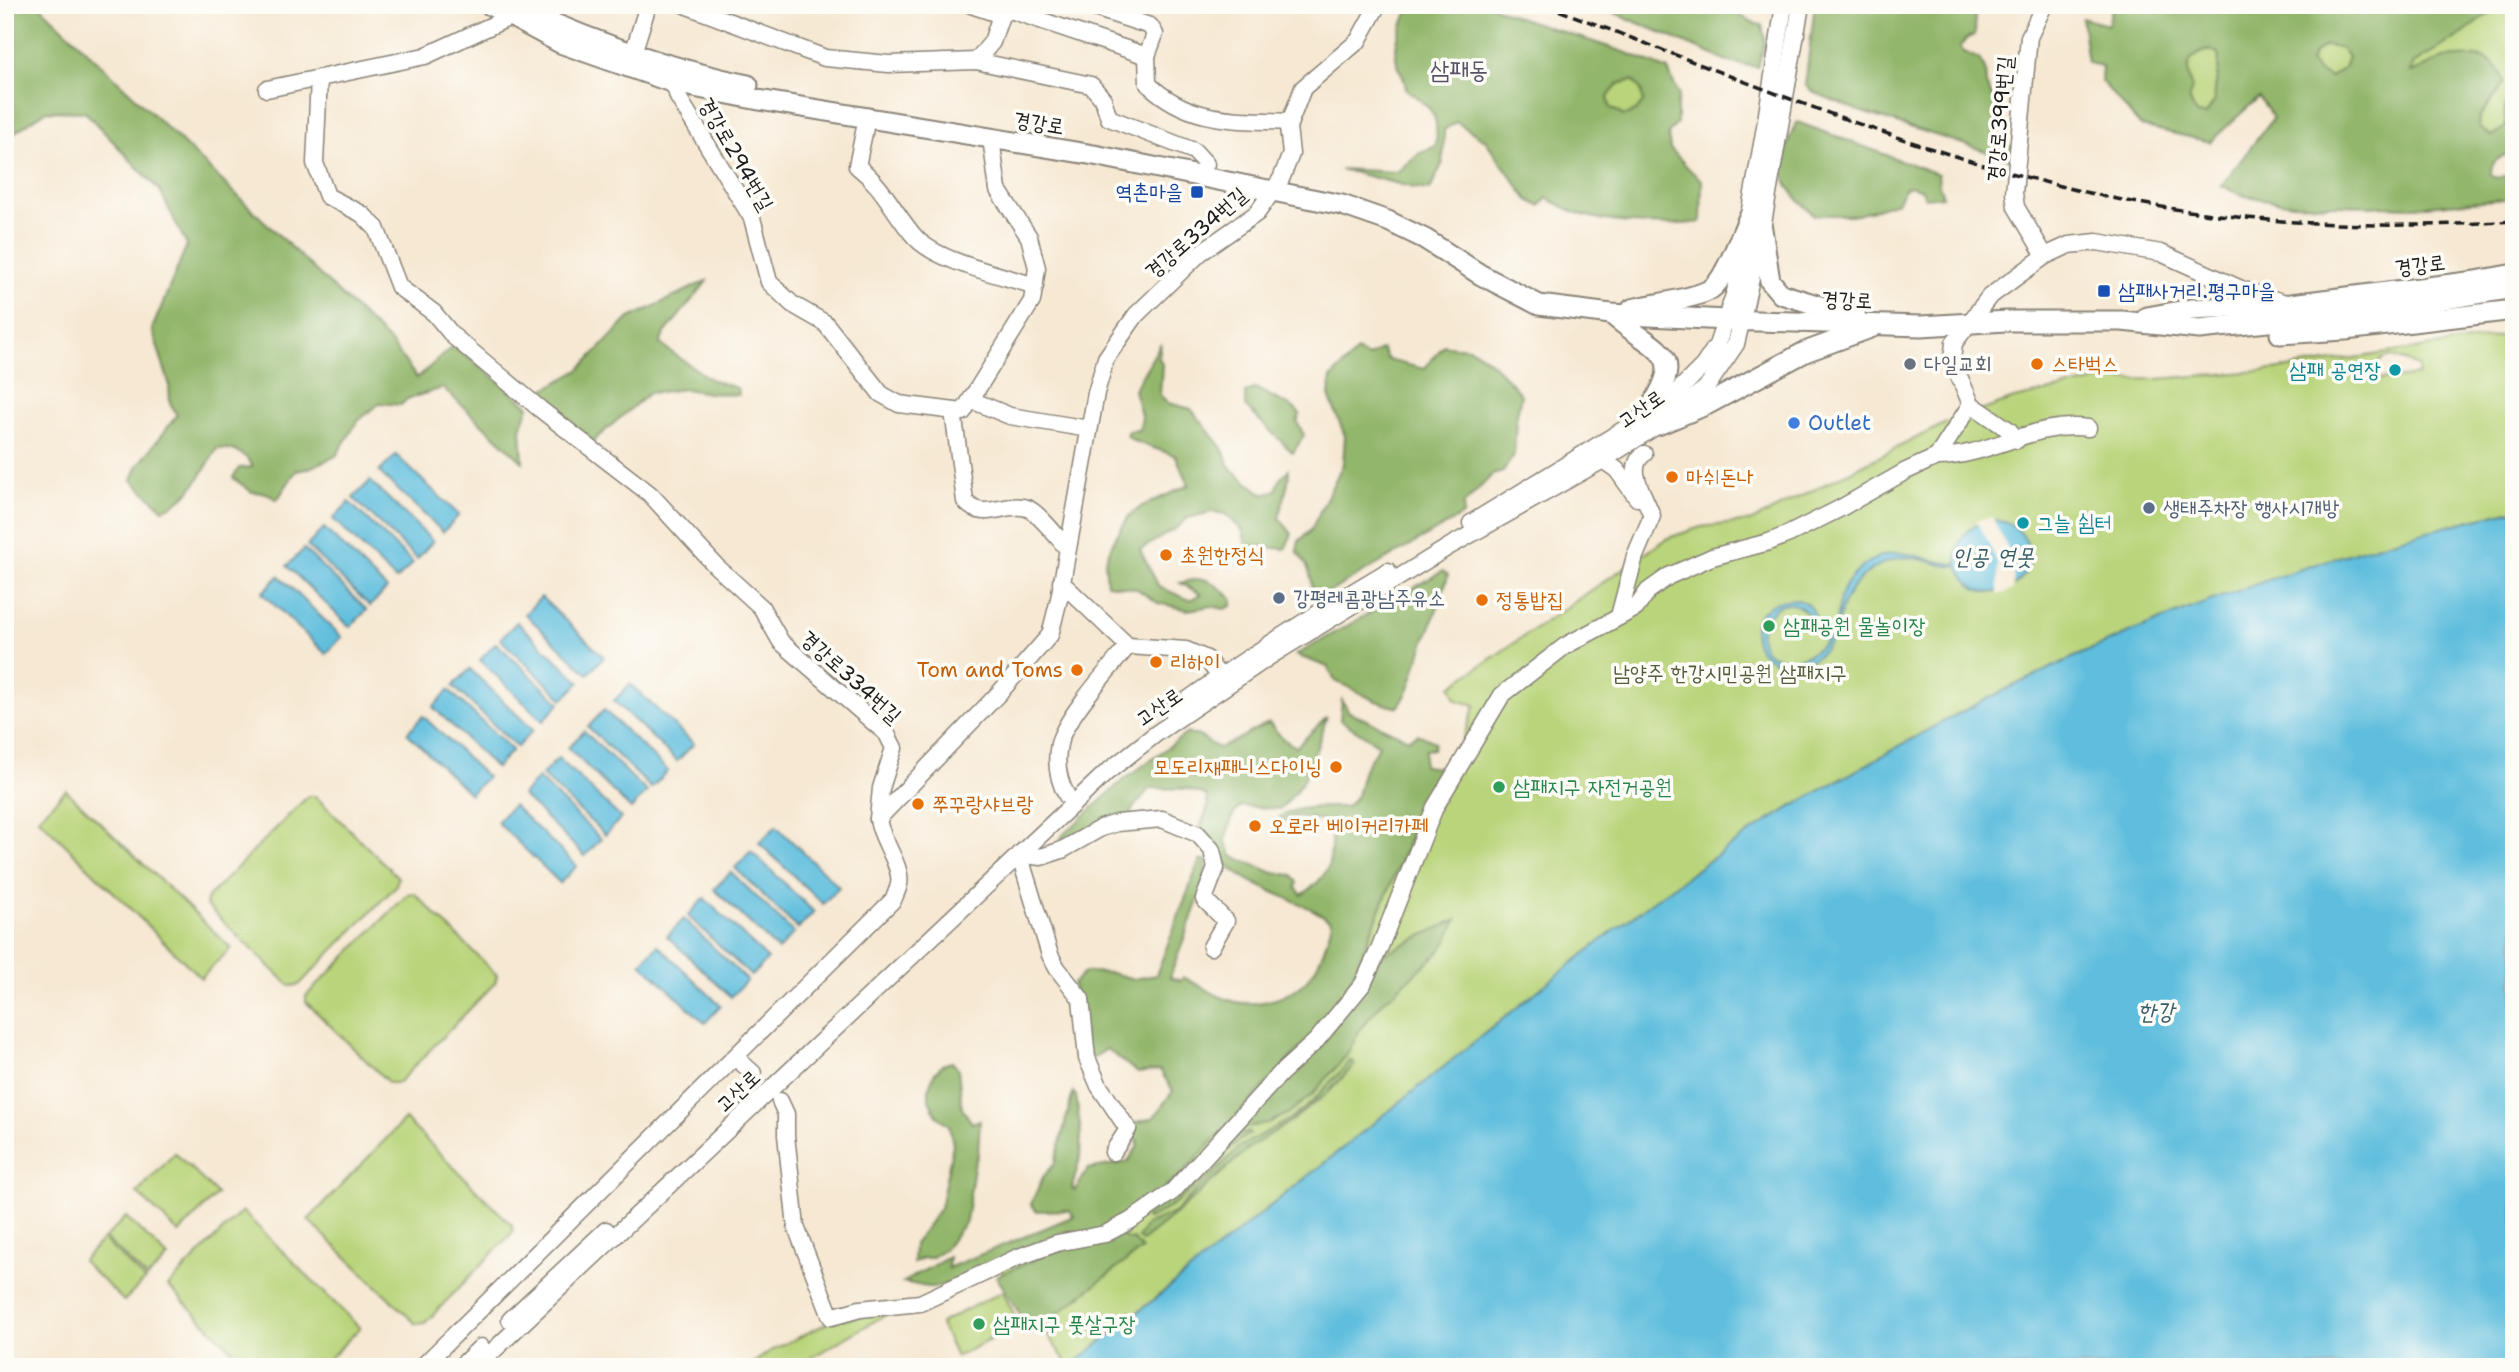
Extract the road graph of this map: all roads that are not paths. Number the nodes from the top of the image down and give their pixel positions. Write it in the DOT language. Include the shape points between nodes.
graph roads {
  1 [pos="490,5"];
  2 [pos="648,5"];
  3 [pos="685,5"];
  4 [pos="971,5"];
  5 [pos="1085,5"];
  6 [pos="1784,5"];
  7 [pos="1801,5"];
  8 [pos="2044,5"];
  9 [pos="1007,10"];
  10 [pos="1375,10"];
  11 [pos="512,11"];
  12 [pos="1147,56"];
  13 [pos="630,61"];
  14 [pos="976,61"];
  15 [pos="319,78"];
  16 [pos="674,83"];
  17 [pos="267,89"];
  18 [pos="867,118"];
  19 [pos="1289,122"];
  20 [pos="992,138"];
  21 [pos="1206,164"];
  22 [pos="1277,185"];
  23 [pos="1755,223"];
  24 [pos="2045,256"];
  25 [pos="2514,263"];
  26 [pos="2514,274"];
  27 [pos="1035,286"];
  28 [pos="2418,288"];
  29 [pos="2514,288"];
  30 [pos="2291,304"];
  31 [pos="2514,310"];
  32 [pos="1611,314"];
  33 [pos="1734,319"];
  34 [pos="2122,321"];
  35 [pos="1880,324"];
  36 [pos="1969,324"];
  37 [pos="2199,329"];
  38 [pos="971,400"];
  39 [pos="1970,404"];
  40 [pos="953,411"];
  41 [pos="1651,421"];
  42 [pos="2088,428"];
  43 [pos="1089,429"];
  44 [pos="2017,440"];
  45 [pos="1644,453"];
  46 [pos="1937,457"];
  47 [pos="1603,460"];
  48 [pos="1067,548"];
  49 [pos="1635,556"];
  50 [pos="1061,582"];
  51 [pos="1619,616"];
  52 [pos="1128,646"];
  53 [pos="1219,676"];
  54 [pos="1067,796"];
  55 [pos="878,819"];
  56 [pos="1019,853"];
  57 [pos="1212,947"];
  58 [pos="735,1057"];
  59 [pos="753,1073"];
  60 [pos="780,1101"];
  61 [pos="1113,1152"];
  62 [pos="422,1367"];
  63 [pos="460,1367"];
  64 [pos="476,1367"];
  1 -- 11 [label="main road, 경강로"];
  2 -- 13 [label="street"];
  3 -- 14 [label="street" via="825,58 888,64"];
  4 -- 9 [label="street"];
  5 -- 12 [label="street" via="1150,26 1155,34"];
  6 -- 23 [label="street, 고산로"];
  7 -- 23 [label="street, 고산로"];
  8 -- 24 [label="street, 경강로399번길" via="2029,37 2014,193 2016,207"];
  9 -- 12 [label="street"];
  9 -- 14 [label="street"];
  10 -- 19 [label="street" via="1359,41 1303,88"];
  11 -- 13 [label="main road, 경강로" via="583,37"];
  11 -- 15 [label="street" via="425,56"];
  12 -- 19 [label="street" via="1149,84 1191,113"];
  13 -- 16 [label="main road, 경강로"];
  13 -- 21 [label="main road, 경강로" via="817,98"];
  14 -- 21 [label="street" via="1091,85 1103,99 1109,118 1194,150"];
  15 -- 17 [label="street"];
  15 -- 55 [label="street, 경강로334번길" via="315,163 327,195 362,214 376,228 399,287 540,409 650,494 761,607 782,642 887,734 894,748 881,788"];
  16 -- 18 [label="main road, 경강로"];
  16 -- 40 [label="street, 경강로294번길" via="678,97 752,218 769,282 792,304 825,324 881,394 899,404"];
  18 -- 20 [label="main road, 경강로"];
  18 -- 27 [label="street" via="857,166 874,180 916,238 934,253"];
  19 -- 22 [label="street" via="1291,154"];
  20 -- 22 [label="main road, 경강로"];
  20 -- 27 [label="street" via="998,190 1029,236 1037,268"];
  21 -- 22 [label="main road, 경강로"];
  22 -- 32 [label="main road, 경강로" via="1374,203 1412,219 1572,309"];
  22 -- 43 [label="street, 경강로334번길" via="1257,213 1200,253 1136,315 1106,359"];
  23 -- 32 [label="main road" via="1713,288"];
  23 -- 33 [label="street, 고산로"];
  23 -- 35 [label="main road" via="1770,281 1780,294"];
  24 -- 30 [label="street" via="2097,242 2128,246 2161,253 2241,289"];
  24 -- 36 [label="street" via="1989,297"];
  25 -- 28 [label="main road"];
  26 -- 28 [label="main road, 경강로"];
  27 -- 38 [label="street" via="1032,301"];
  28 -- 30 [label="main road, 경강로"];
  29 -- 37 [label="main road, 경강로" via="2349,314"];
  30 -- 34 [label="main road, 경강로" via="2190,309"];
  31 -- 37 [label="main road" via="2345,330 2258,335"];
  32 -- 33 [label="main road, 경강로"];
  32 -- 41 [label="main road" via="1656,346 1667,360 1667,376"];
  33 -- 35 [label="main road, 경강로"];
  33 -- 41 [label="street, 고산로" via="1703,366"];
  34 -- 36 [label="main road, 경강로"];
  34 -- 37 [label="main road, 경강로"];
  35 -- 36 [label="main road, 경강로"];
  35 -- 41 [label="main road" via="1805,352 1706,405"];
  36 -- 39 [label="street" via="1954,343 1952,360"];
  38 -- 40 [label="street" via="963,412"];
  38 -- 43 [label="street" via="1010,416"];
  39 -- 44 [label="street"];
  39 -- 46 [label="street"];
  40 -- 48 [label="street" via="965,501 971,509 1031,509"];
  41 -- 47 [label="street, 고산로"];
  41 -- 53 [label="street, 고산로" via="1304,621"];
  42 -- 44 [label="street" via="2055,428"];
  43 -- 48 [label="street, 경강로334번길"];
  44 -- 46 [label="street" via="1957,457"];
  45 -- 49 [label="street" via="1634,466 1652,516"];
  46 -- 51 [label="street" via="1789,534 1712,557 1669,576 1648,591 1636,608"];
  47 -- 49 [label="street" via="1617,470 1642,505 1645,519"];
  47 -- 56 [label="street, 고산로" via="1450,546 1272,655 1116,765"];
  48 -- 50 [label="street, 경강로334번길"];
  49 -- 51 [label="street"];
  50 -- 52 [label="street"];
  50 -- 55 [label="street, 경강로334번길" via="1050,635"];
  51 -- 60 [label="street" via="1565,646 1502,695 1435,807 1363,984 1316,1041 1172,1192 1130,1221 1105,1234 1057,1243 1016,1258 920,1303 831,1317 796,1227 786,1114"];
  52 -- 53 [label="street" via="1186,650 1207,659"];
  52 -- 54 [label="street" via="1082,703 1059,743 1058,780"];
  53 -- 54 [label="street, 고산로"];
  54 -- 63 [label="street, 고산로"];
  55 -- 58 [label="street" via="900,882 893,900"];
  56 -- 57 [label="street" via="1041,857 1117,823 1162,820 1198,834 1212,850 1216,868 1204,899 1226,921"];
  56 -- 61 [label="street" via="1050,955 1082,999 1087,1058 1099,1086 1128,1129"];
  56 -- 64 [label="street, 고산로"];
  58 -- 59 [label="street"];
  58 -- 62 [label="street"];
}
